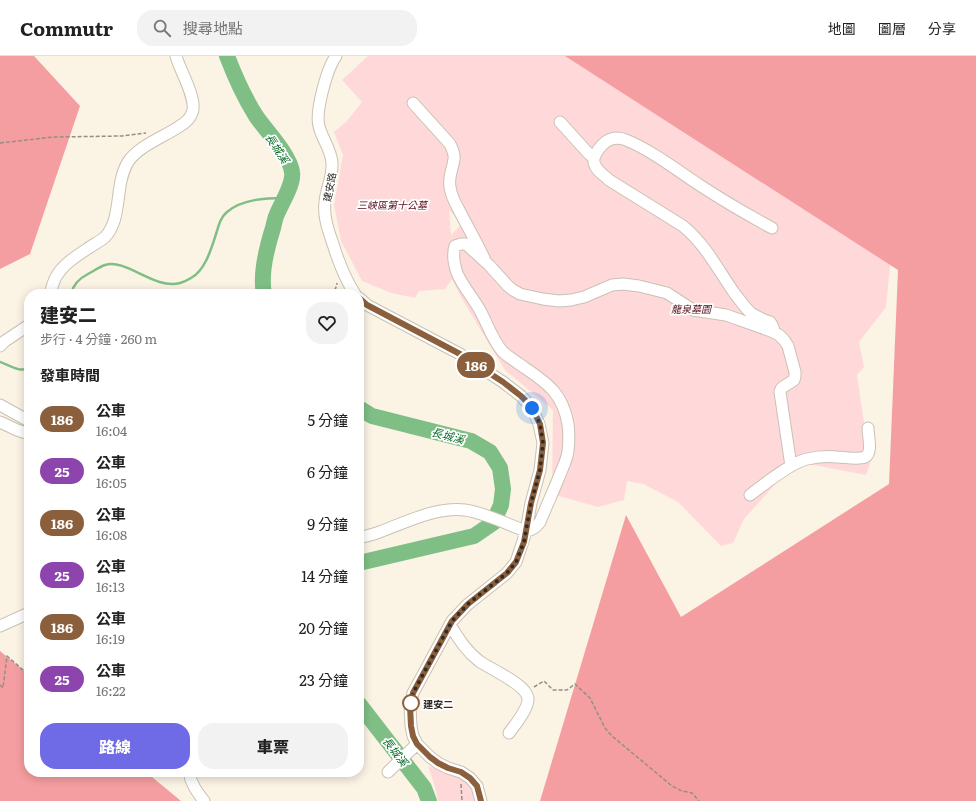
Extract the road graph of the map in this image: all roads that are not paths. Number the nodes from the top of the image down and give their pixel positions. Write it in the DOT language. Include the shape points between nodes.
graph roads {
  1 [pos="176,56"];
  2 [pos="336,56"];
  3 [pos="412,103"];
  4 [pos="560,122"];
  5 [pos="594,158"];
  6 [pos="772,228"];
  7 [pos="486,262"];
  8 [pos="52,289"];
  9 [pos="352,289"];
  10 [pos="364,302"];
  11 [pos="24,328"];
  12 [pos="773,332"];
  13 [pos="0,346"];
  14 [pos="0,405"];
  15 [pos="24,418"];
  16 [pos="0,422"];
  17 [pos="868,428"];
  18 [pos="24,432"];
  19 [pos="791,466"];
  20 [pos="750,495"];
  21 [pos="526,531"];
  22 [pos="364,536"];
  23 [pos="24,614"];
  24 [pos="450,625"];
  25 [pos="0,626"];
  26 [pos="509,733"];
  27 [pos="417,744"];
  28 [pos="388,772"];
  29 [pos="190,777"];
  30 [pos="204,801"];
  31 [pos="481,801"];
  1 -- 8 [label="street" via="192,97 192,114 187,121 149,144 128,162 118,193 113,225 104,237 59,271"];
  2 -- 9 [label="street, 建安路" via="324,84 318,118 332,162 325,216 339,263"];
  3 -- 7 [label="street" via="450,144 454,158 450,179 452,195"];
  4 -- 5 [label="street"];
  5 -- 6 [label="street" via="600,147 610,139 626,140"];
  5 -- 12 [label="street" via="599,171 609,180 691,233 746,308 752,314 770,322"];
  7 -- 12 [label="street" via="508,286 520,294 544,299 571,300 612,285 639,286 667,293 693,310 726,315"];
  7 -- 21 [label="street" via="466,244 455,246 454,261 458,274 497,344 503,352 548,385 564,408 568,425 568,452 564,464 540,522 532,530"];
  10 -- 21 [label="street" via="460,354 503,382 532,408 540,424 543,443 540,470"];
  11 -- 13 [label="street"];
  12 -- 19 [label="street" via="788,346 796,372 794,380 780,392"];
  14 -- 15 [label="street"];
  16 -- 18 [label="street"];
  17 -- 19 [label="street" via="869,453 865,457 805,459"];
  19 -- 20 [label="street"];
  21 -- 22 [label="street" via="482,514 452,510 421,516"];
  21 -- 24 [label="street" via="516,562 507,573 468,604"];
  23 -- 25 [label="street"];
  24 -- 26 [label="street" via="460,641 480,662 517,684 526,693 528,703"];
  24 -- 27 [label="street" via="413,693 410,717"];
  27 -- 28 [label="street"];
  27 -- 31 [label="street" via="438,763 470,778 477,786"];
  29 -- 30 [label="street" via="195,790"];
}
